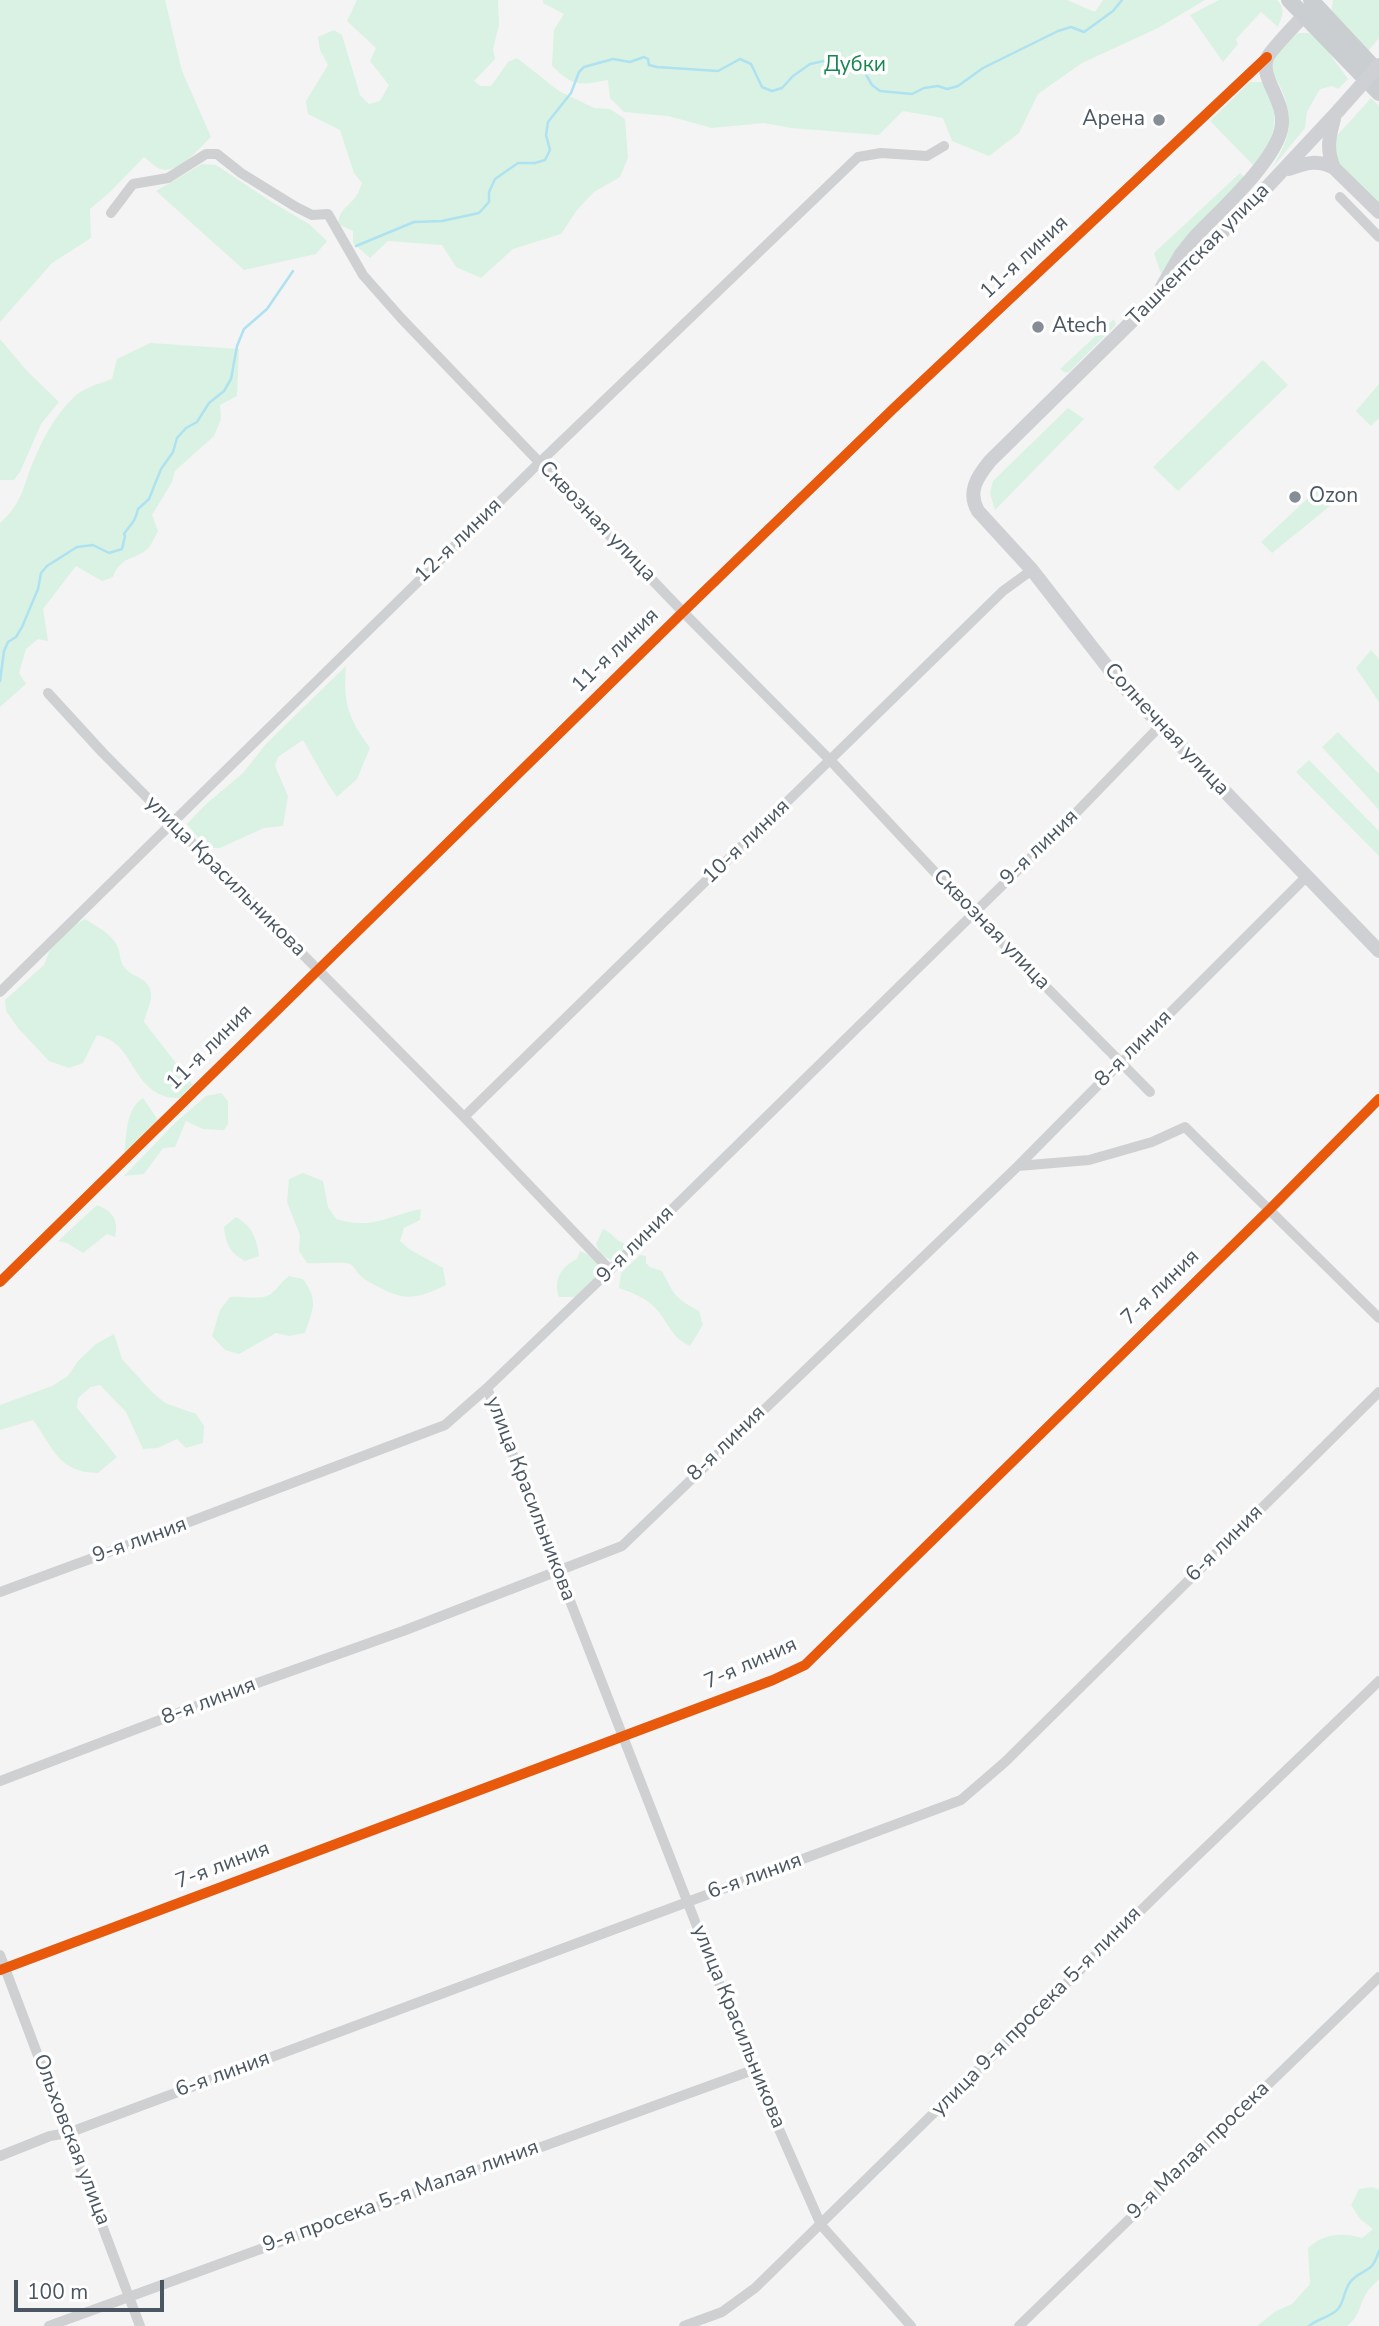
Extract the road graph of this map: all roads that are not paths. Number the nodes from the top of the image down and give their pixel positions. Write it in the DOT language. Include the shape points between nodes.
graph roads {
  1 [pos="1289,0"];
  2 [pos="1312,5"];
  3 [pos="1267,57"];
  4 [pos="1379,65"];
  5 [pos="1379,73"];
  6 [pos="1379,93"];
  7 [pos="1337,112"];
  8 [pos="944,146"];
  9 [pos="1334,168"];
  10 [pos="1285,170"];
  11 [pos="1340,197"];
  12 [pos="1379,212"];
  13 [pos="111,213"];
  14 [pos="1379,237"];
  15 [pos="1157,298"];
  16 [pos="539,463"];
  17 [pos="972,494"];
  18 [pos="1032,570"];
  19 [pos="683,612"];
  20 [pos="48,693"];
  21 [pos="1160,726"];
  22 [pos="831,761"];
  23 [pos="172,823"];
  24 [pos="1307,876"];
  25 [pos="973,912"];
  26 [pos="1379,951"];
  27 [pos="317,970"];
  28 [pos="0,992"];
  29 [pos="1121,1062"];
  30 [pos="1150,1092"];
  31 [pos="1379,1099"];
  32 [pos="464,1118"];
  33 [pos="1018,1166"];
  34 [pos="1269,1210"];
  35 [pos="610,1270"];
  36 [pos="0,1282"];
  37 [pos="1379,1318"];
  38 [pos="487,1388"];
  39 [pos="1379,1392"];
  40 [pos="559,1571"];
  41 [pos="0,1592"];
  42 [pos="1379,1681"];
  43 [pos="622,1736"];
  44 [pos="0,1781"];
  45 [pos="687,1901"];
  46 [pos="0,1955"];
  47 [pos="2,1969"];
  48 [pos="1379,1977"];
  49 [pos="753,2070"];
  50 [pos="68,2133"];
  51 [pos="0,2155"];
  52 [pos="821,2225"];
  53 [pos="129,2296"];
  54 [pos="49,2326"];
  55 [pos="140,2326"];
  56 [pos="684,2326"];
  57 [pos="911,2326"];
  58 [pos="1019,2326"];
  1 -- 2 [label="main road"];
  2 -- 3 [label="main road"];
  2 -- 5 [label="main road"];
  2 -- 6 [label="main road"];
  3 -- 15 [label="main road" via="1266,71 1282,109 1282,128 1274,151 1193,239"];
  3 -- 19 [label="street, 11-я линия"];
  4 -- 7 [label="main road, Ташкентская улица, bridge"];
  7 -- 9 [label="main road" via="1328,145"];
  7 -- 10 [label="main road, Ташкентская улица"];
  8 -- 16 [label="street, 12-я линия" via="927,156 881,153 858,157"];
  9 -- 10 [label="main road" via="1317,162"];
  9 -- 12 [label="main road"];
  10 -- 15 [label="main road, Ташкентская улица"];
  11 -- 14 [label="street"];
  13 -- 16 [label="street, Сквозная улица" via="133,184 168,178 206,154 217,154 296,207 312,215 328,214 363,275"];
  15 -- 17 [label="main road, Ташкентская улица" via="990,461"];
  16 -- 19 [label="street, Сквозная улица"];
  16 -- 23 [label="street, 12-я линия"];
  17 -- 18 [label="main road, Солнечная улица" via="978,511"];
  18 -- 21 [label="main road, Солнечная улица" via="1120,683"];
  18 -- 22 [label="street, 10-я линия" via="1003,591"];
  19 -- 22 [label="street, Сквозная улица"];
  19 -- 27 [label="street, 11-я линия"];
  20 -- 23 [label="street, улица Красильникова"];
  21 -- 24 [label="main road, Солнечная улица"];
  21 -- 25 [label="street, 9-я линия"];
  22 -- 25 [label="street, Сквозная улица"];
  22 -- 32 [label="street, 10-я линия"];
  23 -- 27 [label="street, улица Красильникова"];
  23 -- 28 [label="street, 12-я линия"];
  24 -- 26 [label="main road, Солнечная улица"];
  24 -- 29 [label="street, 8-я линия" via="1138,1050"];
  25 -- 29 [label="street, Сквозная улица"];
  25 -- 35 [label="street, 9-я линия"];
  27 -- 32 [label="street, улица Красильникова"];
  27 -- 36 [label="street, 11-я линия"];
  29 -- 30 [label="street, Сквозная улица"];
  29 -- 33 [label="street, 8-я линия"];
  31 -- 34 [label="street, 7-я линия"];
  32 -- 35 [label="street, улица Красильникова"];
  33 -- 34 [label="street" via="1089,1160 1185,1127"];
  33 -- 40 [label="street, 8-я линия" via="622,1546"];
  34 -- 37 [label="street"];
  34 -- 43 [label="street, 7-я линия" via="805,1665"];
  35 -- 38 [label="street, 9-я линия"];
  38 -- 40 [label="street, улица Красильникова"];
  38 -- 41 [label="street, 9-я линия" via="444,1425"];
  39 -- 45 [label="street, 6-я линия" via="961,1800"];
  40 -- 43 [label="street, улица Красильникова"];
  40 -- 44 [label="street, 8-я линия"];
  42 -- 52 [label="street, улица 9-я просека 5-я линия"];
  43 -- 45 [label="street, улица Красильникова"];
  43 -- 47 [label="street, 7-я линия"];
  45 -- 49 [label="street, улица Красильникова"];
  45 -- 50 [label="street, 6-я линия"];
  46 -- 47 [label="street, Ольховская улица"];
  47 -- 50 [label="street, Ольховская улица"];
  48 -- 58 [label="street, 9-я Малая просека"];
  49 -- 52 [label="street, улица Красильникова"];
  49 -- 53 [label="street, 9-я просека 5-я Малая линия"];
  50 -- 51 [label="street, 6-я линия"];
  50 -- 53 [label="street, Ольховская улица"];
  52 -- 56 [label="street, улица 9-я просека 5-я линия" via="737,2303"];
  52 -- 57 [label="street, улица Красильникова"];
  53 -- 54 [label="street, 9-я просека 5-я Малая линия"];
  53 -- 55 [label="street, Ольховская улица"];
}
